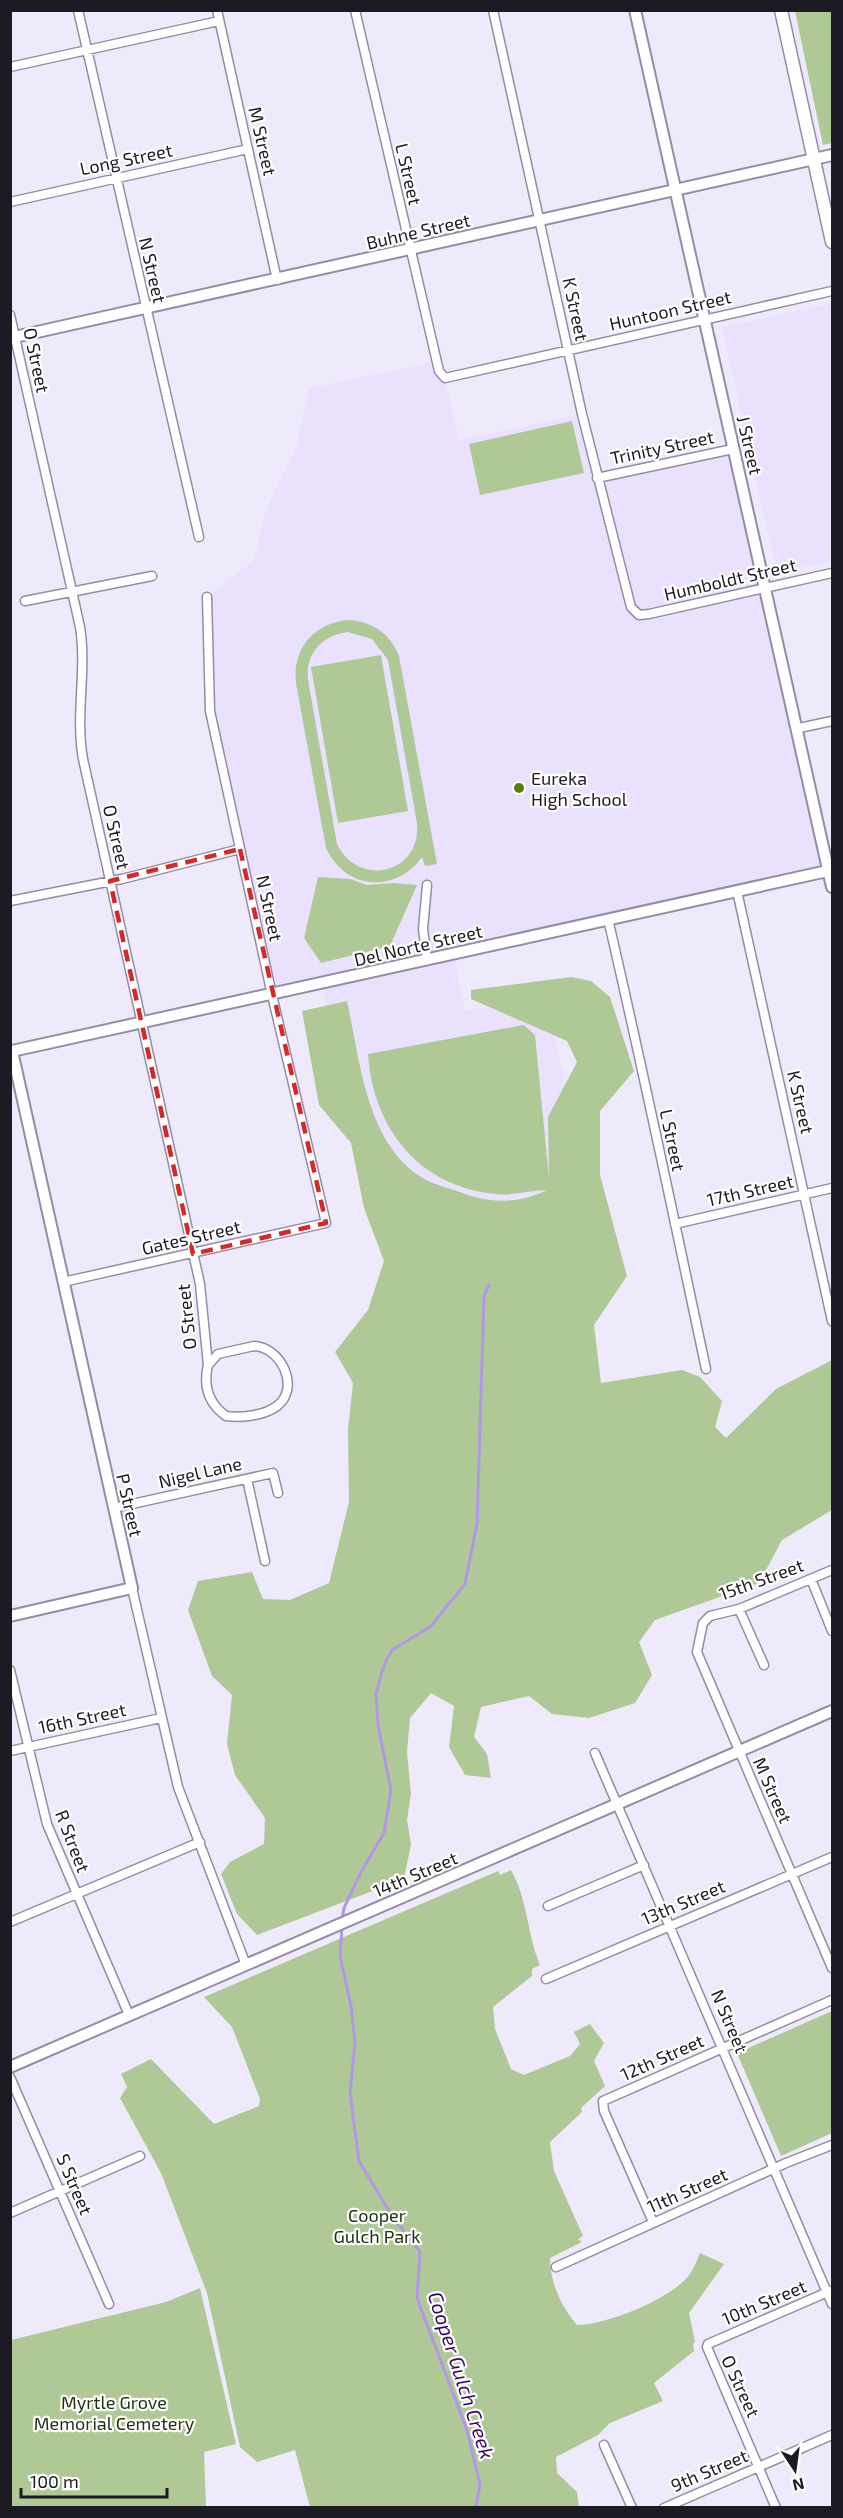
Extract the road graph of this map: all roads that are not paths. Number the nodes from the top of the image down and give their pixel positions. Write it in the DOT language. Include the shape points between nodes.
graph roads {
  1 [pos="78,10"];
  2 [pos="217,10"];
  3 [pos="355,10"];
  4 [pos="493,10"];
  5 [pos="635,10"];
  6 [pos="781,10"];
  7 [pos="219,21"];
  8 [pos="86,50"];
  9 [pos="10,67"];
  10 [pos="248,149"];
  11 [pos="832,155"];
  12 [pos="813,160"];
  13 [pos="115,179"];
  14 [pos="676,190"];
  15 [pos="10,202"];
  16 [pos="539,220"];
  17 [pos="832,242"];
  18 [pos="410,249"];
  19 [pos="277,280"];
  20 [pos="832,291"];
  21 [pos="145,309"];
  22 [pos="10,315"];
  23 [pos="704,319"];
  24 [pos="13,338"];
  25 [pos="568,350"];
  26 [pos="445,378"];
  27 [pos="733,449"];
  28 [pos="597,478"];
  29 [pos="199,537"];
  30 [pos="832,573"];
  31 [pos="152,576"];
  32 [pos="767,587"];
  33 [pos="73,594"];
  34 [pos="207,597"];
  35 [pos="25,601"];
  36 [pos="634,612"];
  37 [pos="832,721"];
  38 [pos="799,728"];
  39 [pos="240,849"];
  40 [pos="831,870"];
  41 [pos="110,881"];
  42 [pos="427,885"];
  43 [pos="832,887"];
  44 [pos="737,891"];
  45 [pos="10,901"];
  46 [pos="608,919"];
  47 [pos="427,960"];
  48 [pos="272,995"];
  49 [pos="141,1023"];
  50 [pos="11,1049"];
  51 [pos="832,1188"];
  52 [pos="804,1194"];
  53 [pos="326,1223"];
  54 [pos="675,1224"];
  55 [pos="193,1254"];
  56 [pos="63,1282"];
  57 [pos="832,1321"];
  58 [pos="208,1365"];
  59 [pos="706,1369"];
  60 [pos="247,1479"];
  61 [pos="278,1493"];
  62 [pos="114,1508"];
  63 [pos="265,1562"];
  64 [pos="832,1570"];
  65 [pos="811,1579"];
  66 [pos="132,1588"];
  67 [pos="739,1609"];
  68 [pos="10,1616"];
  69 [pos="703,1623"];
  70 [pos="832,1631"];
  71 [pos="764,1665"];
  72 [pos="10,1670"];
  73 [pos="832,1711"];
  74 [pos="161,1718"];
  75 [pos="27,1746"];
  76 [pos="10,1751"];
  77 [pos="738,1751"];
  78 [pos="595,1753"];
  79 [pos="616,1805"];
  80 [pos="200,1842"];
  81 [pos="832,1857"];
  82 [pos="644,1865"];
  83 [pos="792,1874"];
  84 [pos="76,1893"];
  85 [pos="548,1906"];
  86 [pos="10,1922"];
  87 [pos="670,1926"];
  88 [pos="246,1965"];
  89 [pos="832,1968"];
  90 [pos="546,1979"];
  91 [pos="832,2000"];
  92 [pos="129,2015"];
  93 [pos="723,2049"];
  94 [pos="10,2067"];
  95 [pos="10,2077"];
  96 [pos="832,2145"];
  97 [pos="140,2156"];
  98 [pos="774,2169"];
  99 [pos="60,2192"];
  100 [pos="10,2213"];
  101 [pos="654,2222"];
  102 [pos="556,2267"];
  103 [pos="830,2291"];
  104 [pos="109,2304"];
  105 [pos="832,2304"];
  106 [pos="708,2344"];
  107 [pos="832,2435"];
  108 [pos="604,2445"];
  109 [pos="759,2467"];
  110 [pos="632,2508"];
  111 [pos="664,2508"];
  112 [pos="776,2508"];
  1 -- 8 [label="street, N Street"];
  2 -- 7 [label="street, M Street"];
  3 -- 18 [label="street, L Street"];
  4 -- 16 [label="street, K Street"];
  5 -- 14 [label="street, J Street"];
  6 -- 12 [label="main road"];
  7 -- 8 [label="street"];
  7 -- 10 [label="street, M Street"];
  8 -- 9 [label="street"];
  8 -- 13 [label="street, N Street"];
  10 -- 13 [label="street, Long Street"];
  10 -- 19 [label="street, M Street"];
  11 -- 12 [label="street, Buhne Street"];
  12 -- 14 [label="street, Buhne Street"];
  12 -- 17 [label="main road"];
  13 -- 15 [label="street, Long Street"];
  13 -- 21 [label="street, N Street"];
  14 -- 16 [label="street, Buhne Street"];
  14 -- 23 [label="street, J Street"];
  16 -- 18 [label="street, Buhne Street"];
  16 -- 25 [label="street, K Street"];
  18 -- 19 [label="street, Buhne Street"];
  18 -- 26 [label="street, L Street" via="439,371"];
  19 -- 21 [label="street, Buhne Street"];
  20 -- 23 [label="street, Huntoon Street"];
  21 -- 24 [label="street, Buhne Street"];
  21 -- 29 [label="street, N Street"];
  22 -- 24 [label="street, O Street"];
  23 -- 25 [label="street, Huntoon Street"];
  23 -- 27 [label="street, J Street"];
  24 -- 33 [label="street, O Street"];
  25 -- 26 [label="street, Huntoon Street"];
  25 -- 28 [label="street, K Street"];
  27 -- 28 [label="street, Trinity Street"];
  27 -- 32 [label="street, J Street"];
  28 -- 36 [label="street, K Street"];
  30 -- 32 [label="street, Humboldt Street"];
  31 -- 33 [label="street"];
  32 -- 36 [label="street, Humboldt Street" via="649,614"];
  32 -- 38 [label="street, J Street"];
  33 -- 35 [label="street"];
  33 -- 41 [label="street, O Street" via="82,641 81,750"];
  34 -- 39 [label="street, N Street" via="210,711"];
  37 -- 38 [label="street"];
  38 -- 40 [label="street, J Street"];
  39 -- 41 [label="street"];
  39 -- 48 [label="street, N Street"];
  40 -- 43 [label="street, J Street"];
  40 -- 44 [label="street, Del Norte Street"];
  41 -- 45 [label="street"];
  41 -- 49 [label="street, O Street"];
  42 -- 47 [label="street" via="423,928"];
  44 -- 46 [label="street, Del Norte Street"];
  44 -- 52 [label="street, K Street"];
  46 -- 47 [label="street, Del Norte Street"];
  46 -- 54 [label="street, L Street"];
  47 -- 48 [label="street, Del Norte Street"];
  48 -- 49 [label="street, Del Norte Street"];
  48 -- 53 [label="street, N Street"];
  49 -- 50 [label="street, Del Norte Street"];
  49 -- 55 [label="street, O Street"];
  50 -- 56 [label="street, P Street"];
  51 -- 52 [label="street, 17th Street"];
  52 -- 54 [label="street, 17th Street"];
  52 -- 57 [label="street, K Street"];
  53 -- 55 [label="street, Gates Street"];
  54 -- 59 [label="street, L Street"];
  55 -- 56 [label="street, Gates Street"];
  55 -- 58 [label="street, O Street" via="204,1305"];
  56 -- 62 [label="street, P Street"];
  58 -- 58 [label="street" via="225,1352 248,1347 267,1349 282,1364 285,1393 272,1409 241,1417 226,1416 214,1406 207,1391"];
  60 -- 61 [label="street, Nigel Lane" via="273,1473"];
  60 -- 62 [label="street, Nigel Lane"];
  60 -- 63 [label="street"];
  62 -- 66 [label="street, P Street"];
  64 -- 65 [label="street, 15th Street"];
  65 -- 67 [label="street, 15th Street"];
  65 -- 70 [label="street"];
  66 -- 68 [label="street"];
  66 -- 74 [label="street, P Street"];
  67 -- 69 [label="street, 15th Street" via="719,1612"];
  67 -- 71 [label="street"];
  69 -- 77 [label="street, M Street" via="698,1643 700,1662"];
  72 -- 75 [label="street, R Street"];
  73 -- 77 [label="street, 14th Street"];
  74 -- 75 [label="street, 16th Street"];
  74 -- 80 [label="street, P Street" via="178,1787"];
  75 -- 76 [label="street, 16th Street"];
  75 -- 84 [label="street, R Street" via="47,1824"];
  77 -- 79 [label="street, 14th Street"];
  77 -- 83 [label="street, M Street"];
  78 -- 79 [label="street, N Street"];
  79 -- 82 [label="street, N Street"];
  79 -- 88 [label="street, 14th Street"];
  80 -- 84 [label="street"];
  80 -- 88 [label="street, P Street"];
  81 -- 83 [label="street, 13th Street"];
  82 -- 85 [label="street"];
  82 -- 87 [label="street, N Street"];
  83 -- 87 [label="street, 13th Street"];
  83 -- 89 [label="street, M Street"];
  84 -- 86 [label="street"];
  84 -- 92 [label="street, R Street"];
  87 -- 90 [label="street, 13th Street"];
  87 -- 93 [label="street, N Street"];
  88 -- 92 [label="street, 14th Street"];
  91 -- 93 [label="street, 12th Street"];
  92 -- 94 [label="street, 14th Street"];
  93 -- 98 [label="street, N Street"];
  93 -- 101 [label="street, 12th Street" via="603,2101"];
  95 -- 99 [label="street, S Street"];
  96 -- 98 [label="street, 11th Street"];
  97 -- 99 [label="street"];
  98 -- 101 [label="street, 11th Street"];
  98 -- 103 [label="street, N Street"];
  99 -- 100 [label="street"];
  99 -- 104 [label="street, S Street"];
  101 -- 102 [label="street, 11th Street"];
  103 -- 105 [label="street, N Street"];
  103 -- 106 [label="street, 10th Street"];
  106 -- 109 [label="street, O Street" via="707,2351"];
  107 -- 109 [label="street, 9th Street"];
  108 -- 110 [label="street"];
  109 -- 111 [label="street, 9th Street"];
  109 -- 112 [label="street, O Street"];
}
